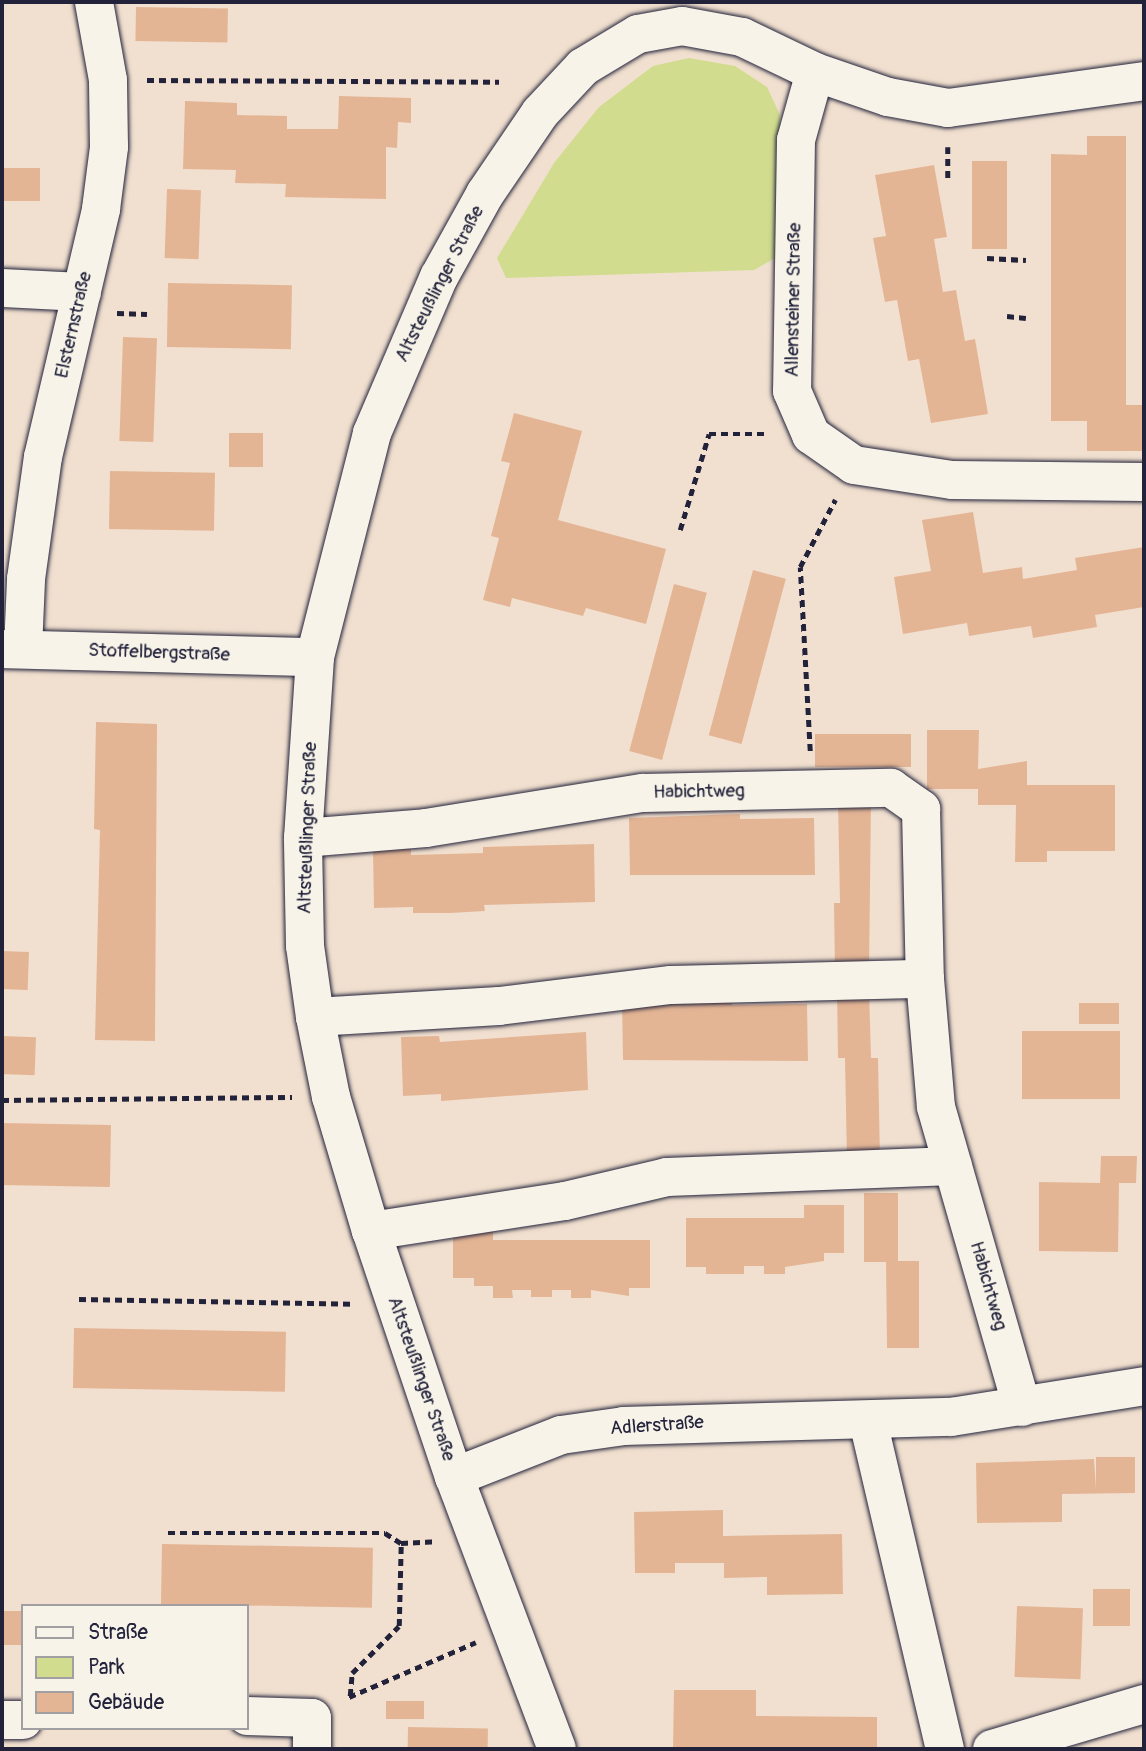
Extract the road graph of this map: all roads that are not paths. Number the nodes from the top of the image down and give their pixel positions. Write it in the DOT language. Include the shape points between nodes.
graph roads {
  1 [pos="94,2"];
  2 [pos="681,14"];
  3 [pos="815,72"];
  4 [pos="1144,81"];
  5 [pos="2,288"];
  6 [pos="82,292"];
  7 [pos="1144,482"];
  8 [pos="12,649"];
  9 [pos="315,657"];
  10 [pos="303,838"];
  11 [pos="925,979"];
  12 [pos="315,1017"];
  13 [pos="953,1166"];
  14 [pos="371,1231"];
  15 [pos="1144,1386"];
  16 [pos="1021,1407"];
  17 [pos="867,1421"];
  18 [pos="454,1477"];
  19 [pos="1144,1704"];
  20 [pos="248,1716"];
  21 [pos="2,1720"];
  22 [pos="21,1720"];
  23 [pos="312,1733"];
  24 [pos="557,1749"];
  25 [pos="945,1749"];
  26 [pos="992,1749"];
  1 -- 6 [label="street, Elsternstraße" via="108,80 109,147"];
  2 -- 3 [label="street"];
  2 -- 9 [label="street, Altsteußlinger Straße" via="583,67 540,113 485,194 406,345 372,433"];
  3 -- 4 [label="street" via="888,97 948,108"];
  3 -- 7 [label="street, Allensteiner Straße" via="796,140 792,391 811,435 854,465 952,480"];
  5 -- 6 [label="street"];
  6 -- 8 [label="street, Elsternstraße" via="43,457"];
  8 -- 9 [label="street, Stoffelbergstraße"];
  9 -- 10 [label="street, Altsteußlinger Straße"];
  10 -- 11 [label="street, Habichtweg" via="426,828 643,793 891,788 921,809"];
  10 -- 12 [label="street, Altsteußlinger Straße" via="305,946"];
  11 -- 12 [label="street" via="671,985 499,1006"];
  11 -- 13 [label="street, Habichtweg" via="936,1107"];
  12 -- 14 [label="street, Altsteußlinger Straße" via="331,1097"];
  13 -- 14 [label="street" via="667,1177 565,1201"];
  13 -- 16 [label="street, Habichtweg"];
  14 -- 18 [label="street, Altsteußlinger Straße"];
  15 -- 16 [label="street, Adlerstraße"];
  16 -- 17 [label="street, Adlerstraße" via="951,1417"];
  17 -- 18 [label="street, Adlerstraße" via="624,1426 561,1434"];
  17 -- 25 [label="street"];
  18 -- 24 [label="street, Altsteußlinger Straße"];
  19 -- 26 [label="street"];
  20 -- 23 [label="street"];
  21 -- 22 [label="street"];
}
